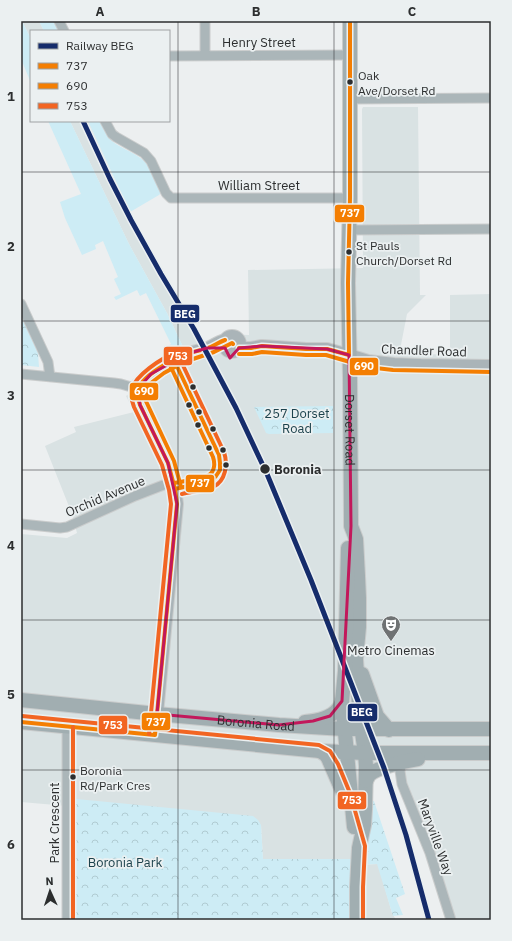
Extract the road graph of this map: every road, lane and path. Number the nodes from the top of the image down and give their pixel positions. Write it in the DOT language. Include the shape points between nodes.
graph roads {
  1 [pos="205,21"];
  2 [pos="350,21"];
  3 [pos="350,55"];
  4 [pos="170,56"];
  5 [pos="205,56"];
  6 [pos="350,98"];
  7 [pos="491,98"];
  8 [pos="106,122"];
  9 [pos="350,198"];
  10 [pos="491,229"];
  11 [pos="349,230"];
  12 [pos="21,304"];
  13 [pos="349,355"];
  14 [pos="491,366"];
  15 [pos="21,374"];
  16 [pos="50,377"];
  17 [pos="138,390"];
  18 [pos="173,480"];
  19 [pos="21,524"];
  20 [pos="351,526"];
  21 [pos="356,659"];
  22 [pos="21,700"];
  23 [pos="342,701"];
  24 [pos="157,714"];
  25 [pos="21,722"];
  26 [pos="279,725"];
  27 [pos="67,727"];
  28 [pos="344,729"];
  29 [pos="491,729"];
  30 [pos="362,730"];
  31 [pos="389,730"];
  32 [pos="155,735"];
  33 [pos="491,742"];
  34 [pos="320,752"];
  35 [pos="346,753"];
  36 [pos="365,753"];
  37 [pos="471,753"];
  38 [pos="491,753"];
  39 [pos="450,754"];
  40 [pos="402,762"];
  41 [pos="366,781"];
  42 [pos="354,827"];
  43 [pos="359,848"];
  44 [pos="67,920"];
  45 [pos="357,920"];
  46 [pos="451,920"];
  1 -- 5 [label="street"];
  2 -- 3 [label="main road, Dorset Road"];
  3 -- 5 [label="street, Henry Street"];
  3 -- 6 [label="main road, Dorset Road"];
  4 -- 5 [label="street, Henry Street"];
  6 -- 7 [label="street"];
  6 -- 9 [label="main road, Dorset Road"];
  8 -- 9 [label="street, William Street" via="116,137 148,157 166,194 174,199"];
  9 -- 11 [label="main road, Dorset Road"];
  10 -- 11 [label="street"];
  11 -- 13 [label="main road, Dorset Road"];
  12 -- 16 [label="street" via="48,362"];
  13 -- 14 [label="main road, Chandler Road" via="368,361 394,364"];
  13 -- 17 [label="main road, Chandler Road" via="328,349 238,344 237,338 229,337 219,349 207,348 174,360 151,374"];
  13 -- 20 [label="main road, Dorset Road"];
  15 -- 16 [label="street"];
  16 -- 17 [label="street" via="121,384"];
  17 -- 18 [label="main road" via="140,405"];
  18 -- 19 [label="street, Orchid Avenue" via="67,527"];
  18 -- 24 [label="main road" via="176,516"];
  20 -- 21 [label="main road, Dorset Road" via="356,539 359,598"];
  20 -- 23 [label="main road, Dorset Road" via="348,539"];
  21 -- 30 [label="main road, Dorset Road"];
  21 -- 31 [label="main road" via="377,716"];
  22 -- 24 [label="main road, Boronia Road"];
  23 -- 26 [label="main road" via="338,710 330,716"];
  23 -- 28 [label="main road, Dorset Road"];
  24 -- 26 [label="main road, Boronia Road"];
  24 -- 32 [label="main road"];
  25 -- 27 [label="main road, Boronia Road"];
  26 -- 28 [label="main road, Boronia Road"];
  27 -- 32 [label="main road, Boronia Road"];
  27 -- 44 [label="street, Park Crescent"];
  28 -- 30 [label="main road, Boronia Road"];
  28 -- 35 [label="main road, Dorset Road"];
  29 -- 31 [label="main road, Boronia Road"];
  30 -- 31 [label="main road, Boronia Road"];
  30 -- 36 [label="main road, Dorset Road"];
  32 -- 34 [label="main road, Boronia Road"];
  33 -- 37 [label="main road"];
  34 -- 35 [label="main road, Boronia Road"];
  34 -- 42 [label="main road, Dorset Road" via="326,754 332,766"];
  35 -- 36 [label="main road, Boronia Road"];
  35 -- 42 [label="main road, Dorset Road"];
  36 -- 39 [label="main road, Boronia Road"];
  36 -- 41 [label="main road, Dorset Road"];
  37 -- 38 [label="main road, Boronia Road"];
  37 -- 39 [label="main road, Boronia Road"];
  39 -- 40 [label="main road, Boronia Road"];
  40 -- 41 [label="main road, Boronia Road" via="372,773"];
  40 -- 46 [label="street, Maryville Way" via="401,781 430,853"];
  41 -- 43 [label="main road, Dorset Road" via="366,809"];
  42 -- 43 [label="main road, Dorset Road"];
  43 -- 45 [label="main road, Dorset Road"];
}
